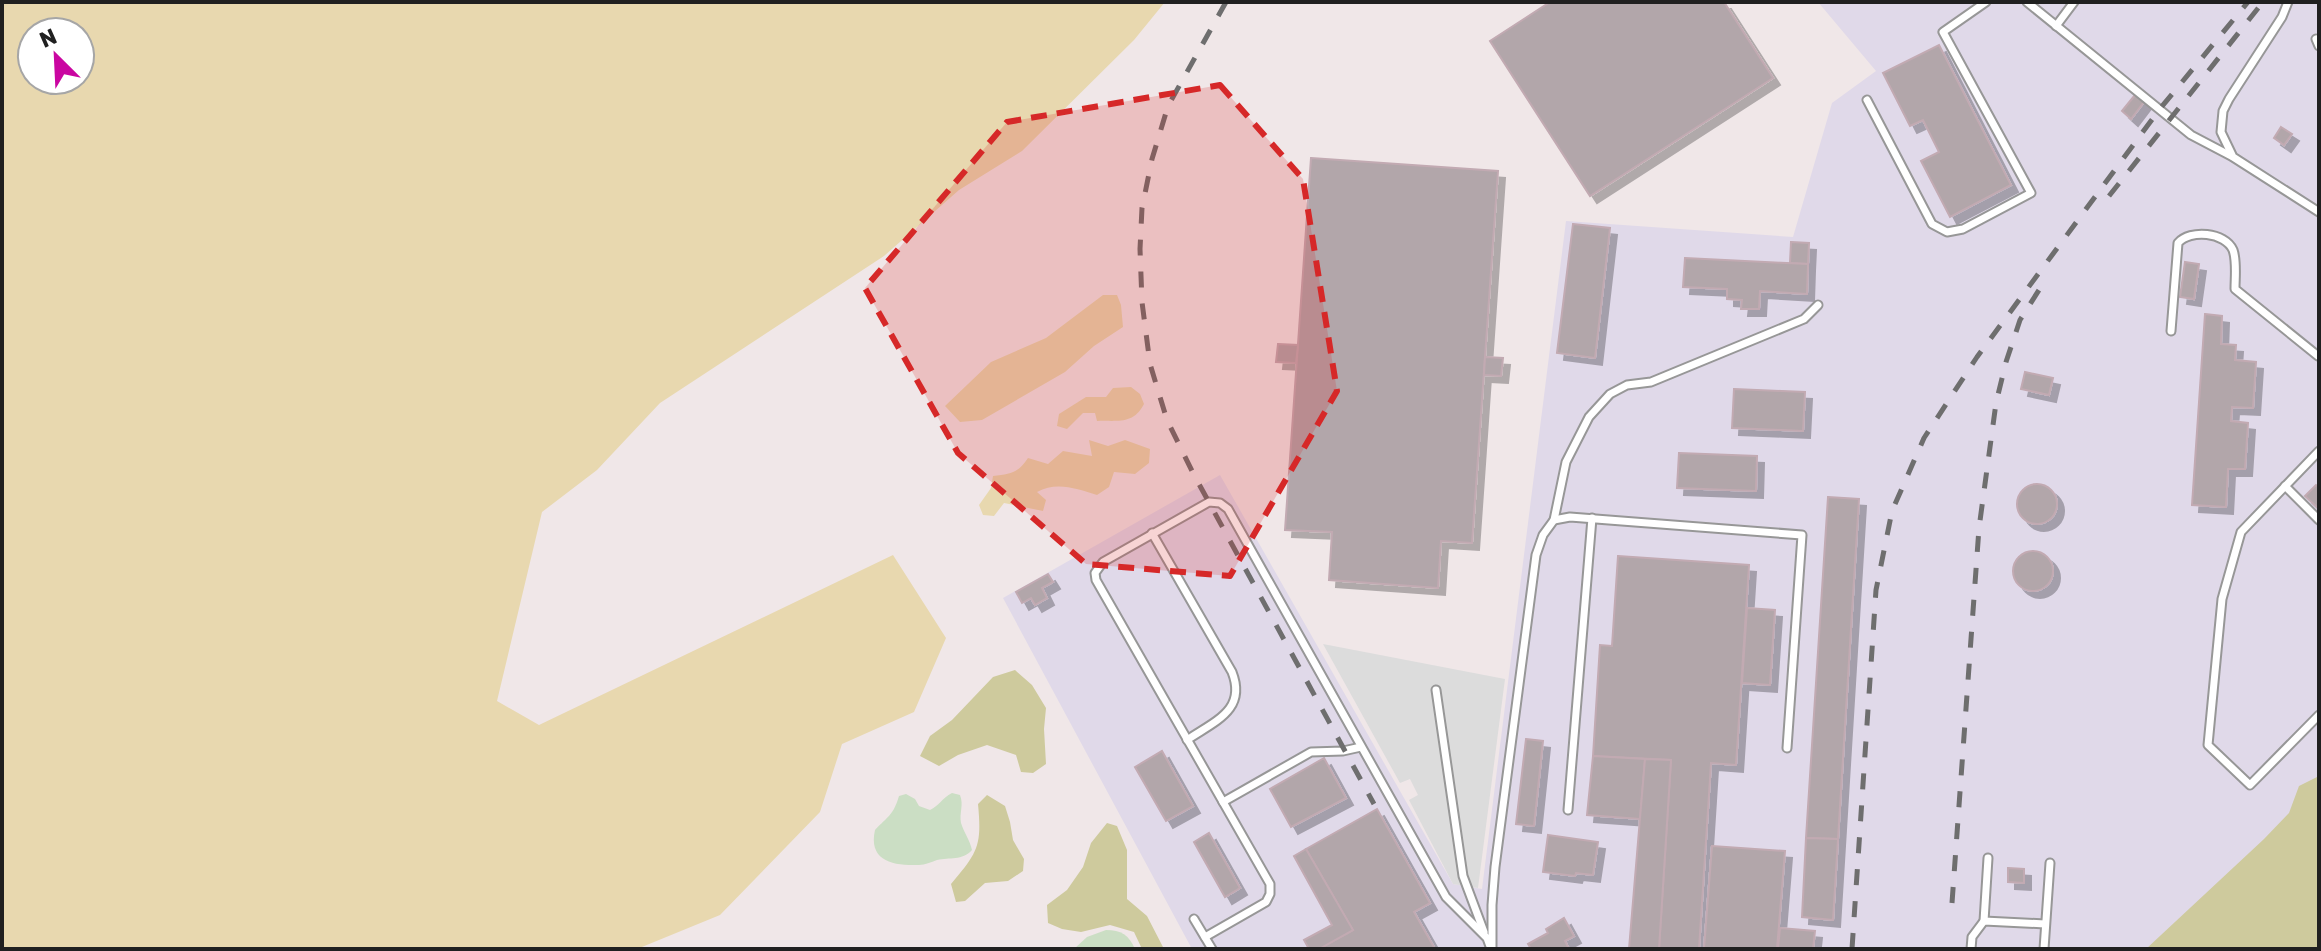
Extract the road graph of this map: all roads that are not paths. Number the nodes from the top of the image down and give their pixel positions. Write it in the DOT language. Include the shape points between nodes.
graph roads {
  1 [pos="1986,2"];
  2 [pos="2027,2"];
  3 [pos="2074,2"];
  4 [pos="2288,2"];
  5 [pos="2056,26"];
  6 [pos="1867,100"];
  7 [pos="2233,157"];
  8 [pos="2319,212"];
  9 [pos="1818,305"];
  10 [pos="2171,331"];
  11 [pos="2319,356"];
  12 [pos="2319,451"];
  13 [pos="2285,486"];
  14 [pos="1592,518"];
  15 [pos="1554,520"];
  16 [pos="2319,520"];
  17 [pos="1152,533"];
  18 [pos="1436,690"];
  19 [pos="2319,715"];
  20 [pos="1187,740"];
  21 [pos="1361,747"];
  22 [pos="1787,748"];
  23 [pos="1223,802"];
  24 [pos="1568,810"];
  25 [pos="1988,858"];
  26 [pos="2050,863"];
  27 [pos="1194,919"];
  28 [pos="1984,921"];
  29 [pos="2045,924"];
  30 [pos="1205,937"];
  31 [pos="1487,938"];
  32 [pos="1212,949"];
  33 [pos="1492,949"];
  34 [pos="1971,949"];
  35 [pos="2044,949"];
  1 -- 6 [label="lane" via="1943,32 2031,193 1963,229 1947,232 1932,224"];
  2 -- 5 [label="lane"];
  3 -- 5 [label="lane"];
  4 -- 7 [label="lane" via="2223,111 2221,132"];
  5 -- 7 [label="lane" via="2191,135"];
  7 -- 8 [label="lane"];
  9 -- 15 [label="lane" via="1804,319 1610,394 1589,417 1566,462"];
  10 -- 11 [label="lane" via="2178,243 2192,234 2215,237 2232,248 2235,289"];
  12 -- 13 [label="lane"];
  13 -- 16 [label="lane"];
  13 -- 19 [label="lane" via="2241,532 2222,599 2208,745 2250,785"];
  14 -- 15 [label="lane"];
  14 -- 22 [label="lane" via="1802,535"];
  14 -- 24 [label="lane"];
  15 -- 33 [label="lane" via="1536,555 1495,867"];
  17 -- 20 [label="lane" via="1238,687 1226,713"];
  17 -- 20 [label="lane" via="1097,567 1096,580"];
  17 -- 21 [label="lane" via="1204,503 1228,509"];
  18 -- 31 [label="lane" via="1463,876"];
  20 -- 23 [label="lane"];
  21 -- 23 [label="lane" via="1311,752"];
  21 -- 31 [label="lane" via="1446,897"];
  23 -- 30 [label="lane" via="1270,884 1270,894 1257,908"];
  25 -- 28 [label="lane"];
  26 -- 29 [label="lane"];
  27 -- 30 [label="lane"];
  28 -- 29 [label="lane"];
  28 -- 34 [label="lane" via="1972,937"];
  29 -- 35 [label="lane"];
  30 -- 32 [label="lane"];
  31 -- 33 [label="lane"];
}
